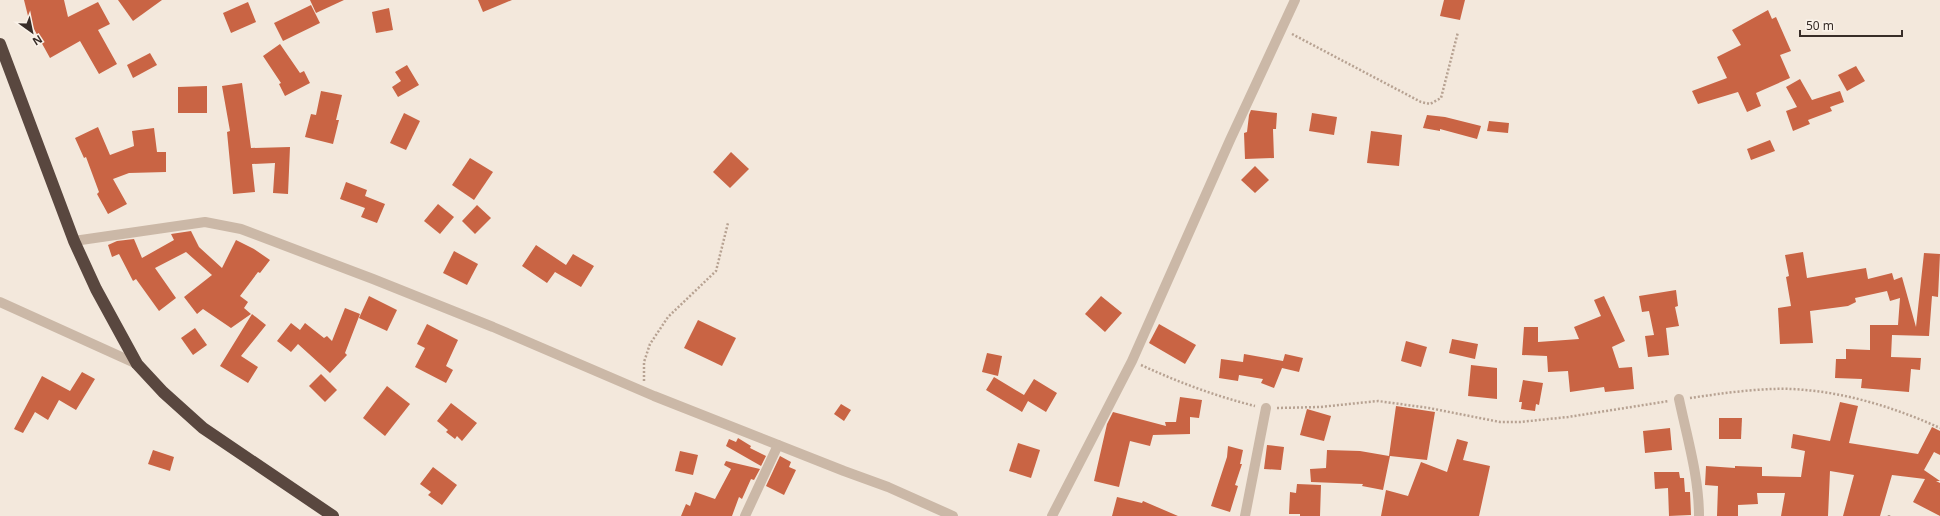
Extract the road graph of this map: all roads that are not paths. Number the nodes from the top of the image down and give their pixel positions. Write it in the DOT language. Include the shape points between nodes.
graph roads {
  1 [pos="1295,0"];
  2 [pos="0,44"];
  3 [pos="74,241"];
  4 [pos="0,302"];
  5 [pos="137,364"];
  6 [pos="1679,399"];
  7 [pos="1266,408"];
  8 [pos="778,445"];
  9 [pos="333,516"];
  10 [pos="745,516"];
  11 [pos="953,516"];
  12 [pos="1052,516"];
  13 [pos="1245,516"];
  14 [pos="1700,516"];
  1 -- 12 [label="street" via="1132,361"];
  2 -- 3 [label="highway"];
  3 -- 5 [label="highway" via="96,289"];
  3 -- 8 [label="street" via="205,222 226,225 373,279"];
  4 -- 5 [label="street"];
  5 -- 9 [label="highway" via="163,392 203,428"];
  6 -- 14 [label="street" via="1694,468"];
  7 -- 13 [label="street"];
  8 -- 10 [label="street"];
  8 -- 11 [label="street" via="888,487"];
}
